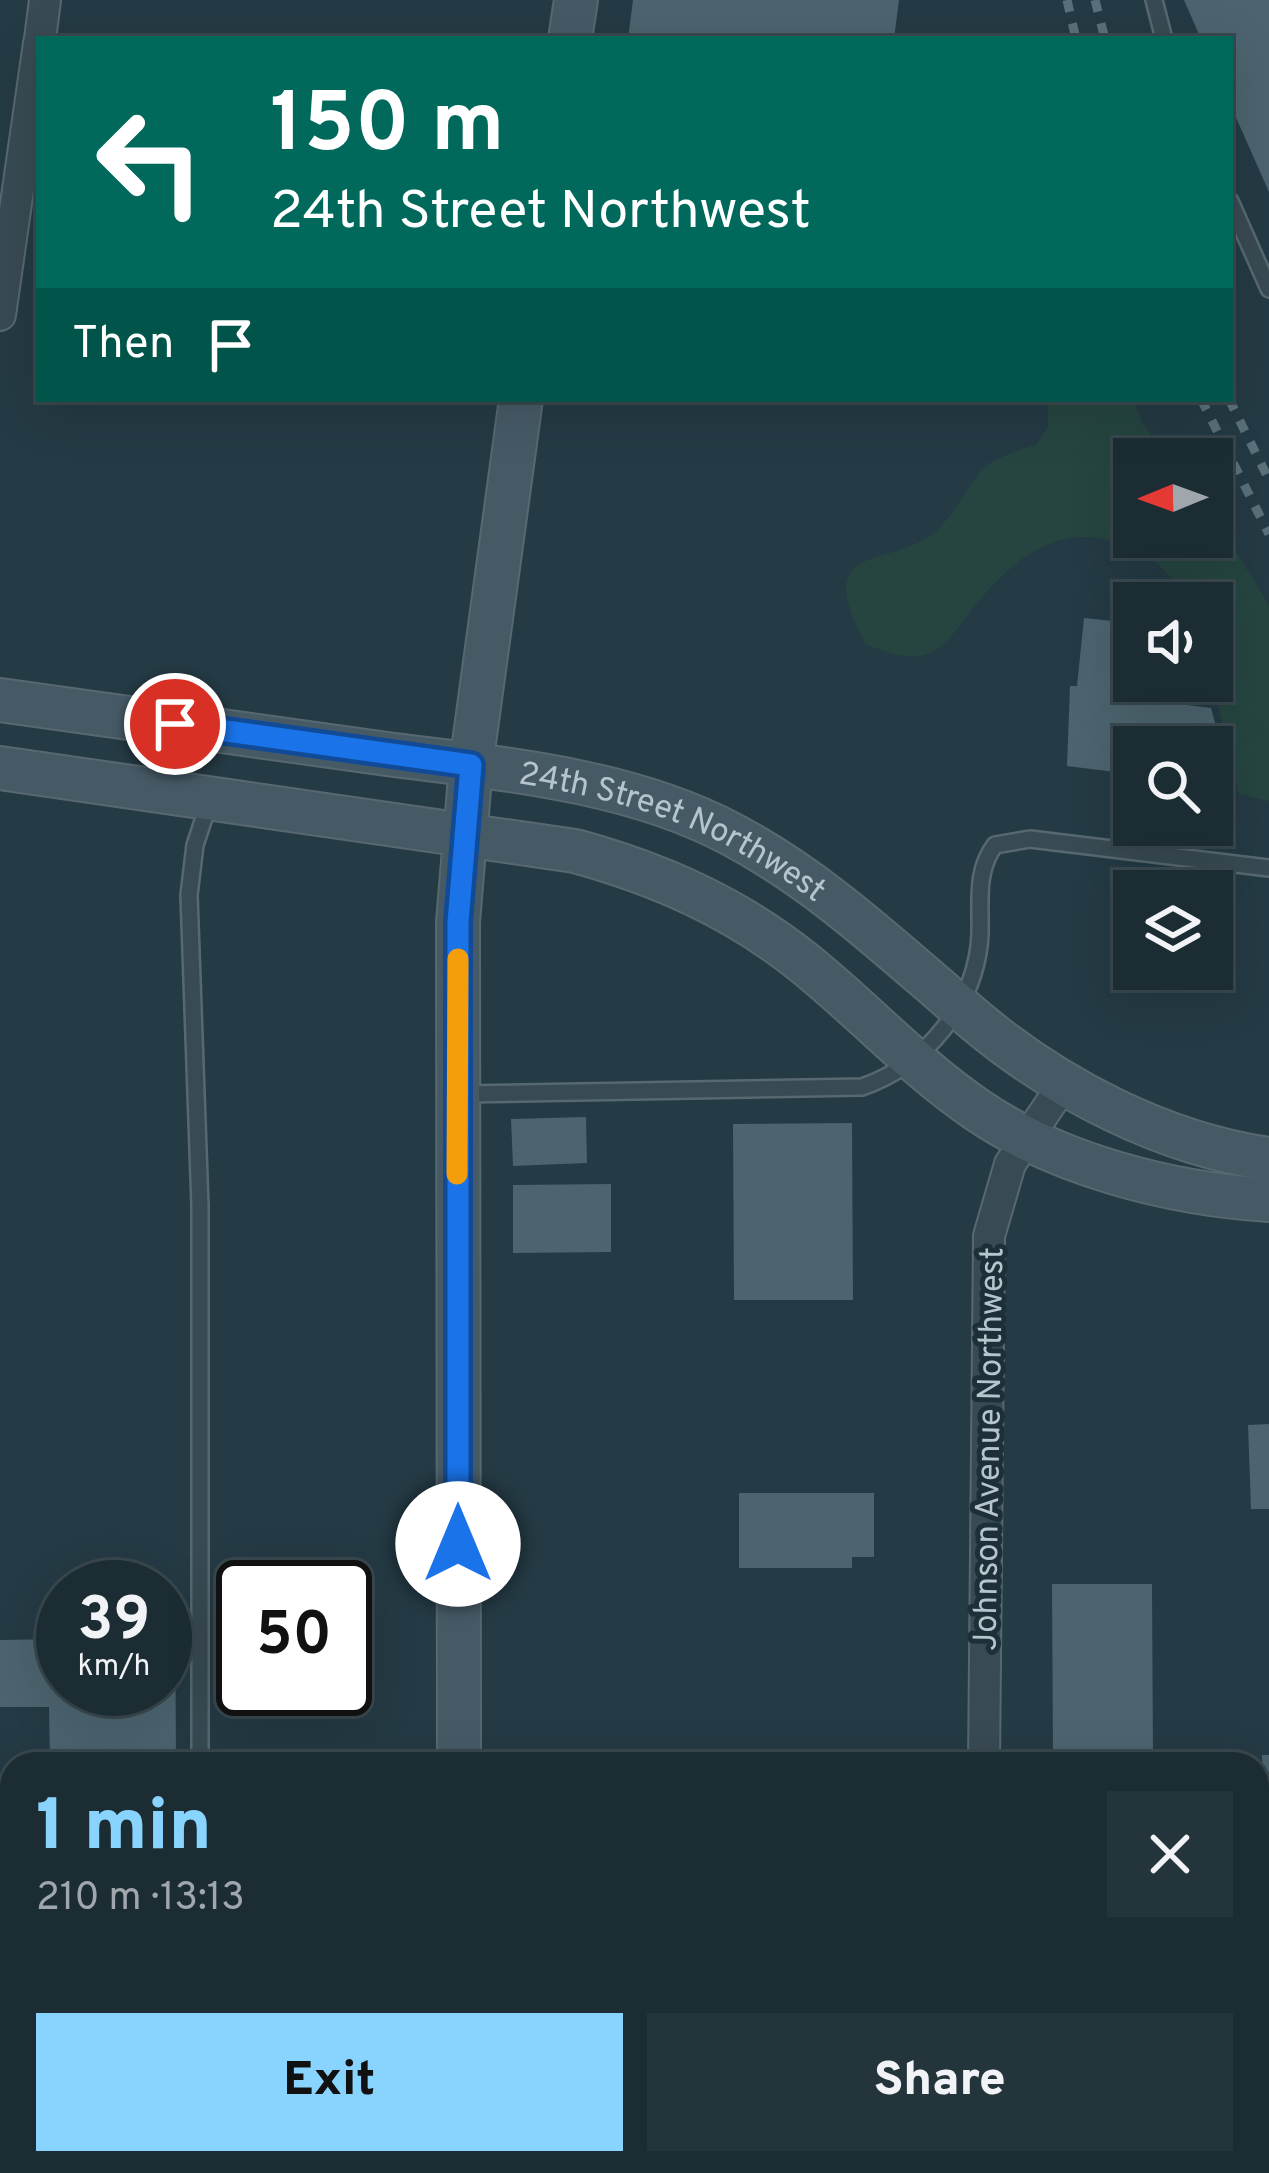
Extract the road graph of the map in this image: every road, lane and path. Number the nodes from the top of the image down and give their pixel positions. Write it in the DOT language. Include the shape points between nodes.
graph roads {
  1 [pos="45,0"];
  2 [pos="576,0"];
  3 [pos="1154,0"];
  4 [pos="40,36"];
  5 [pos="570,36"];
  6 [pos="1163,36"];
  7 [pos="36,62"];
  8 [pos="1233,208"];
  9 [pos="1269,289"];
  10 [pos="1,301"];
  11 [pos="521,402"];
  12 [pos="0,700"];
  13 [pos="471,765"];
  14 [pos="0,768"];
  15 [pos="211,798"];
  16 [pos="464,834"];
  17 [pos="1269,868"];
  18 [pos="961,1006"];
  19 [pos="913,1061"];
  20 [pos="1065,1082"];
  21 [pos="457,1094"];
  22 [pos="1025,1139"];
  23 [pos="1269,1159"];
  24 [pos="1269,1200"];
  25 [pos="200,1752"];
  26 [pos="459,1752"];
  27 [pos="984,1752"];
  1 -- 4 [label="street"];
  2 -- 5 [label="main road"];
  3 -- 6 [label="lane"];
  7 -- 10 [label="street"];
  8 -- 9 [label="lane"];
  11 -- 13 [label="main road"];
  12 -- 13 [label="main road, 24th Street Northwest"];
  13 -- 16 [label="main road"];
  13 -- 18 [label="main road, 24th Street Northwest" via="569,780 729,832 877,932"];
  14 -- 15 [label="main road, 24th Street Northwest"];
  15 -- 16 [label="main road, 24th Street Northwest"];
  15 -- 25 [label="lane" via="189,895 200,1229"];
  16 -- 19 [label="main road, 24th Street Northwest" via="575,851 694,892 804,963"];
  16 -- 21 [label="main road"];
  17 -- 18 [label="lane" via="1030,839 995,844 981,875 976,964"];
  18 -- 19 [label="lane"];
  18 -- 20 [label="main road, 24th Street Northwest"];
  19 -- 21 [label="lane" via="862,1087"];
  19 -- 22 [label="main road, 24th Street Northwest"];
  20 -- 22 [label="street, Johnson Avenue Northwest"];
  20 -- 23 [label="main road, 24th Street Northwest" via="1191,1141"];
  21 -- 26 [label="main road"];
  22 -- 24 [label="main road, 24th Street Northwest" via="1079,1161"];
  22 -- 27 [label="street, Johnson Avenue Northwest" via="996,1199 985,1285"];
}
